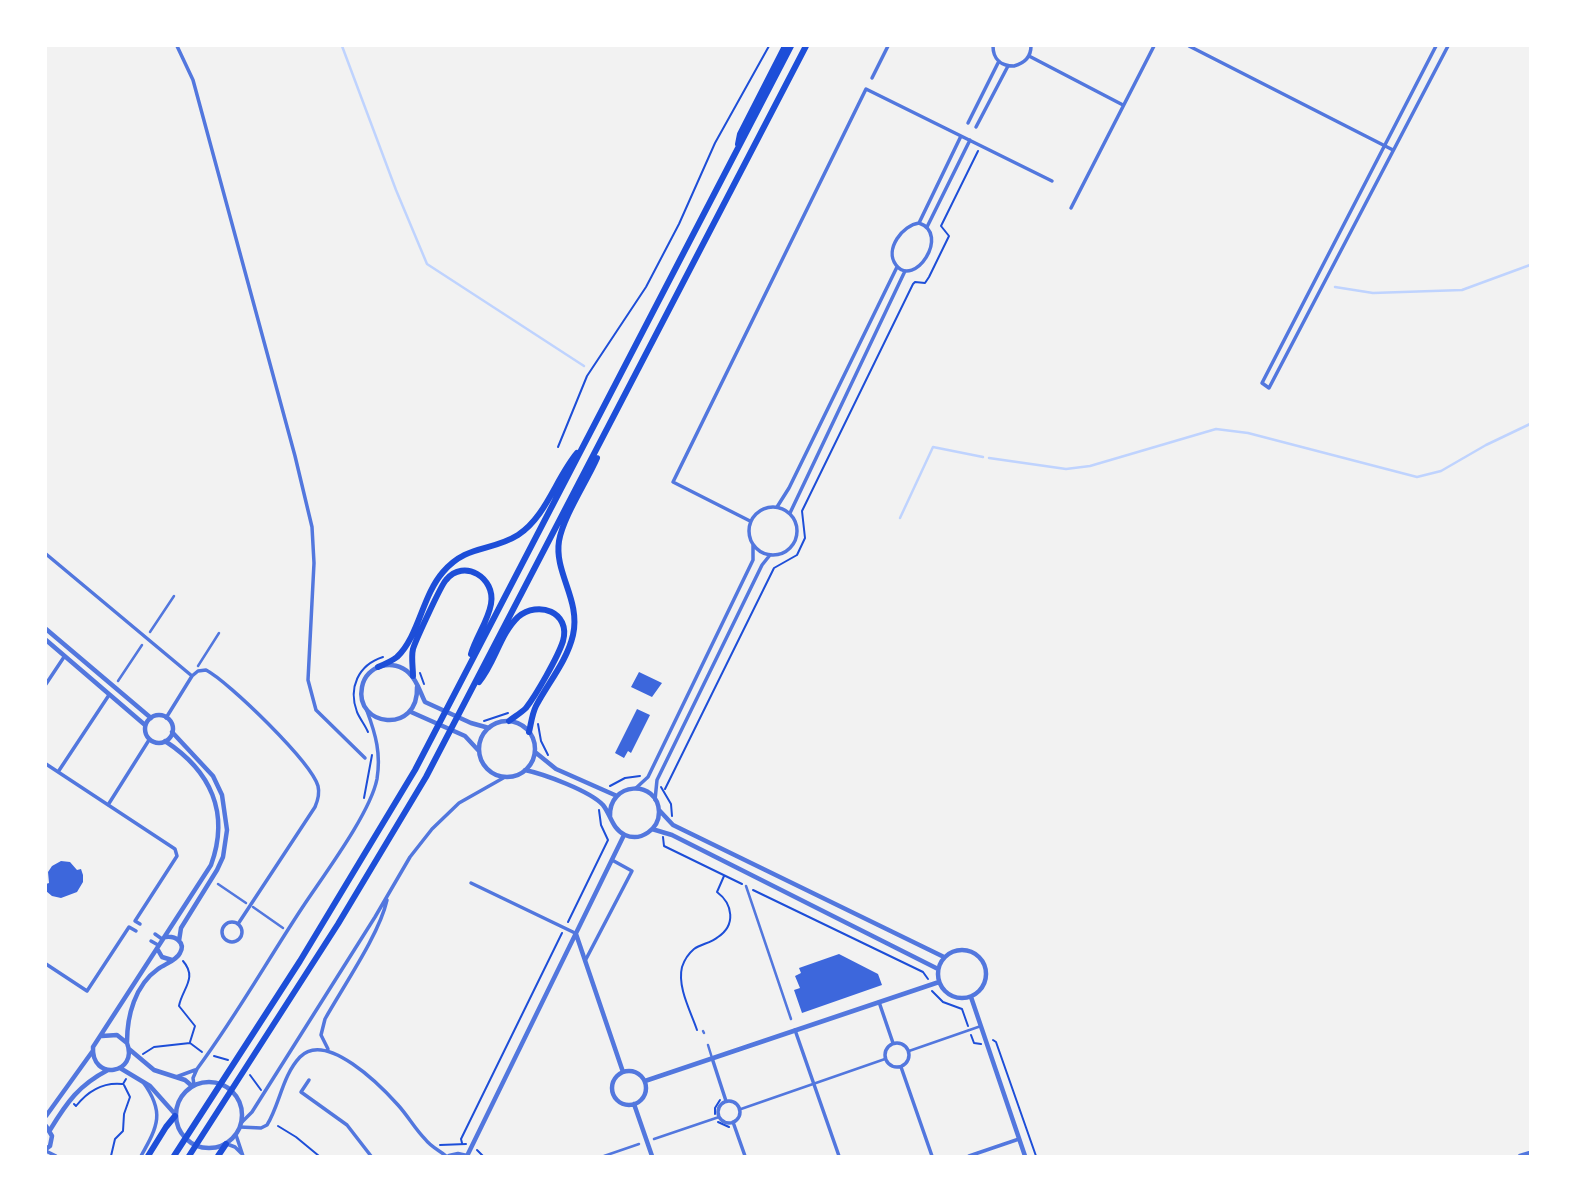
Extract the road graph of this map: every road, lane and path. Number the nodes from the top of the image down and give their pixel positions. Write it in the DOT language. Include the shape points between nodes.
graph roads {
  1 [pos="177,46"];
  2 [pos="769,46"];
  3 [pos="785,46"];
  4 [pos="791,46"];
  5 [pos="809,46"];
  6 [pos="888,46"];
  7 [pos="987,46"];
  8 [pos="1031,46"];
  9 [pos="1154,46"];
  10 [pos="1189,46"];
  11 [pos="1436,46"];
  12 [pos="1448,46"];
  13 [pos="993,47"];
  14 [pos="1029,56"];
  15 [pos="999,61"];
  16 [pos="1008,66"];
  17 [pos="872,78"];
  18 [pos="1123,105"];
  19 [pos="968,123"];
  20 [pos="976,127"];
  21 [pos="961,136"];
  22 [pos="970,140"];
  23 [pos="1384,146"];
  24 [pos="979,149"];
  25 [pos="737,150"];
  26 [pos="1393,150"];
  27 [pos="1052,181"];
  28 [pos="1071,208"];
  29 [pos="919,223"];
  30 [pos="927,227"];
  31 [pos="897,267"];
  32 [pos="905,271"];
  33 [pos="606,433"];
  34 [pos="586,440"];
  35 [pos="558,447"];
  36 [pos="777,507"];
  37 [pos="790,513"];
  38 [pos="750,521"];
  39 [pos="753,545"];
  40 [pos="46,554"];
  41 [pos="770,555"];
  42 [pos="174,596"];
  43 [pos="46,629"];
  44 [pos="150,632"];
  45 [pos="219,633"];
  46 [pos="46,640"];
  47 [pos="142,645"];
  48 [pos="64,657"];
  49 [pos="198,666"];
  50 [pos="379,667"];
  51 [pos="466,670"];
  52 [pos="416,673"];
  53 [pos="192,676"];
  54 [pos="118,681"];
  55 [pos="46,684"];
  56 [pos="417,687"];
  57 [pos="426,692"];
  58 [pos="110,694"];
  59 [pos="469,695"];
  60 [pos="365,706"];
  61 [pos="514,711"];
  62 [pos="411,712"];
  63 [pos="152,718"];
  64 [pos="166,718"];
  65 [pos="538,721"];
  66 [pos="480,722"];
  67 [pos="509,722"];
  68 [pos="145,725"];
  69 [pos="489,728"];
  70 [pos="172,732"];
  71 [pos="528,732"];
  72 [pos="149,740"];
  73 [pos="165,741"];
  74 [pos="479,751"];
  75 [pos="534,752"];
  76 [pos="550,757"];
  77 [pos="365,758"];
  78 [pos="46,764"];
  79 [pos="525,770"];
  80 [pos="58,772"];
  81 [pos="642,776"];
  82 [pos="505,777"];
  83 [pos="608,787"];
  84 [pos="636,788"];
  85 [pos="617,796"];
  86 [pos="655,800"];
  87 [pos="108,805"];
  88 [pos="600,806"];
  89 [pos="659,810"];
  90 [pos="610,817"];
  91 [pos="671,820"];
  92 [pos="652,830"];
  93 [pos="624,835"];
  94 [pos="664,836"];
  95 [pos="611,860"];
  96 [pos="724,875"];
  97 [pos="471,883"];
  98 [pos="218,884"];
  99 [pos="746,886"];
  100 [pos="388,894"];
  101 [pos="246,903"];
  102 [pos="253,907"];
  103 [pos="140,924"];
  104 [pos="237,924"];
  105 [pos="566,925"];
  106 [pos="282,928"];
  107 [pos="136,931"];
  108 [pos="563,931"];
  109 [pos="575,933"];
  110 [pos="155,934"];
  111 [pos="164,938"];
  112 [pos="150,941"];
  113 [pos="179,941"];
  114 [pos="158,948"];
  115 [pos="179,956"];
  116 [pos="944,957"];
  117 [pos="173,960"];
  118 [pos="585,961"];
  119 [pos="46,964"];
  120 [pos="938,969"];
  121 [pos="928,980"];
  122 [pos="939,982"];
  123 [pos="931,990"];
  124 [pos="971,997"];
  125 [pos="879,1002"];
  126 [pos="791,1019"];
  127 [pos="981,1027"];
  128 [pos="795,1030"];
  129 [pos="969,1030"];
  130 [pos="699,1034"];
  131 [pos="102,1036"];
  132 [pos="990,1041"];
  133 [pos="190,1043"];
  134 [pos="893,1043"];
  135 [pos="982,1044"];
  136 [pos="708,1045"];
  137 [pos="128,1046"];
  138 [pos="93,1051"];
  139 [pos="329,1051"];
  140 [pos="909,1051"];
  141 [pos="205,1054"];
  142 [pos="143,1055"];
  143 [pos="712,1058"];
  144 [pos="885,1059"];
  145 [pos="901,1067"];
  146 [pos="120,1068"];
  147 [pos="197,1069"];
  148 [pos="108,1070"];
  149 [pos="623,1072"];
  150 [pos="173,1077"];
  151 [pos="309,1080"];
  152 [pos="141,1081"];
  153 [pos="645,1081"];
  154 [pos="814,1084"];
  155 [pos="193,1086"];
  156 [pos="723,1100"];
  157 [pos="72,1103"];
  158 [pos="634,1104"];
  159 [pos="741,1109"];
  160 [pos="175,1115"];
  161 [pos="46,1116"];
  162 [pos="718,1117"];
  163 [pos="733,1122"];
  164 [pos="241,1125"];
  165 [pos="278,1126"];
  166 [pos="48,1128"];
  167 [pos="732,1129"];
  168 [pos="236,1135"];
  169 [pos="654,1139"];
  170 [pos="1019,1139"];
  171 [pos="226,1144"];
  172 [pos="639,1144"];
  173 [pos="430,1145"];
  174 [pos="46,1150"];
  175 [pos="477,1150"];
  176 [pos="1531,1153"];
  177 [pos="243,1155"];
  178 [pos="467,1156"];
  179 [pos="55,1157"];
  180 [pos="111,1157"];
  181 [pos="141,1157"];
  182 [pos="148,1157"];
  183 [pos="174,1157"];
  184 [pos="189,1157"];
  185 [pos="218,1157"];
  186 [pos="319,1157"];
  187 [pos="369,1157"];
  188 [pos="447,1157"];
  189 [pos="483,1157"];
  190 [pos="604,1157"];
  191 [pos="652,1157"];
  192 [pos="745,1157"];
  193 [pos="839,1157"];
  194 [pos="932,1157"];
  195 [pos="969,1157"];
  196 [pos="1025,1157"];
  197 [pos="1036,1157"];
  198 [pos="1520,1157"];
  1 -- 77 [label="street" via="193,80 312,527 311,697 316,710"];
  2 -- 35 [label="path" via="715,143 646,287 587,376"];
  3 -- 25 [label="highway" via="740,134"];
  4 -- 25 [label="highway"];
  5 -- 33 [label="highway"];
  6 -- 17 [label="street"];
  7 -- 13 [label="street"];
  8 -- 14 [label="street"];
  9 -- 18 [label="street"];
  10 -- 23 [label="street"];
  11 -- 23 [label="street"];
  12 -- 26 [label="street"];
  13 -- 15 [label="street"];
  14 -- 16 [label="street" via="1020,65"];
  14 -- 18 [label="street"];
  15 -- 16 [label="street"];
  15 -- 19 [label="street"];
  16 -- 20 [label="street"];
  18 -- 28 [label="street"];
  21 -- 22 [label="street"];
  21 -- 29 [label="street"];
  21 -- 38 [label="street" via="866,89 673,482"];
  22 -- 27 [label="street"];
  22 -- 30 [label="street"];
  23 -- 26 [label="street"];
  23 -- 26 [label="street" via="1262,383 1269,388"];
  24 -- 91 [label="path" via="941,226 949,236 929,277 925,283 913,284 802,511 806,538 794,557 775,565 664,790 671,804"];
  25 -- 34 [label="highway"];
  29 -- 30 [label="street"];
  29 -- 31 [label="street" via="910,225 897,239 893,253"];
  30 -- 32 [label="street" via="932,241 927,256 915,270"];
  31 -- 32 [label="street"];
  31 -- 36 [label="street"];
  32 -- 37 [label="street"];
  33 -- 59 [label="highway"];
  33 -- 71 [label="highway" via="559,542 563,574 573,600 573,637 534,709"];
  34 -- 50 [label="highway" via="535,519 519,534 469,551 443,572 432,586 406,646"];
  34 -- 51 [label="highway"];
  36 -- 37 [label="street"];
  36 -- 38 [label="street" via="761,510"];
  37 -- 41 [label="street" via="797,528 794,543 783,553"];
  38 -- 39 [label="street"];
  39 -- 41 [label="street"];
  39 -- 84 [label="street" via="753,560 648,777"];
  40 -- 53 [label="street"];
  41 -- 86 [label="street" via="657,780"];
  42 -- 44 [label="street"];
  43 -- 63 [label="street"];
  45 -- 49 [label="street"];
  46 -- 48 [label="street"];
  47 -- 54 [label="street"];
  48 -- 55 [label="street"];
  48 -- 58 [label="street"];
  50 -- 52 [label="street" via="397,666"];
  50 -- 60 [label="street" via="365,679"];
  51 -- 52 [label="highway" via="492,602 491,587 482,576 459,571 446,579 412,649"];
  51 -- 183 [label="highway" via="380,831"];
  52 -- 56 [label="street"];
  52 -- 57 [label="path"];
  53 -- 64 [label="street"];
  53 -- 104 [label="street" via="206,670 253,708 310,771 319,793 315,807"];
  56 -- 62 [label="street"];
  56 -- 69 [label="street" via="425,702"];
  58 -- 68 [label="street"];
  58 -- 80 [label="street"];
  59 -- 67 [label="highway" via="488,672 516,620 537,608 555,613 563,623 564,638 526,708"];
  59 -- 184 [label="highway" via="379,858"];
  60 -- 62 [label="street" via="386,721"];
  60 -- 147 [label="street" via="379,754 372,794"];
  61 -- 66 [label="path"];
  62 -- 74 [label="street" via="463,736"];
  63 -- 64 [label="street"];
  63 -- 68 [label="street"];
  64 -- 70 [label="street"];
  65 -- 76 [label="path"];
  67 -- 69 [label="street"];
  67 -- 71 [label="street"];
  68 -- 72 [label="street"];
  69 -- 74 [label="street"];
  70 -- 73 [label="street"];
  70 -- 113 [label="street" via="213,776 227,820 223,857 181,928"];
  71 -- 75 [label="street"];
  72 -- 73 [label="street"];
  72 -- 87 [label="street"];
  73 -- 111 [label="street" via="203,777 219,819 211,866"];
  74 -- 82 [label="street" via="484,766"];
  75 -- 79 [label="street"];
  75 -- 85 [label="street" via="556,769"];
  78 -- 80 [label="street"];
  79 -- 82 [label="street"];
  79 -- 90 [label="street" via="596,799"];
  80 -- 87 [label="street"];
  81 -- 83 [label="path"];
  82 -- 100 [label="street" via="459,803 438,822"];
  84 -- 85 [label="street"];
  84 -- 86 [label="street"];
  85 -- 90 [label="street"];
  86 -- 89 [label="street"];
  87 -- 103 [label="street" via="175,849 177,856 135,921"];
  88 -- 105 [label="path" via="599,819 608,840"];
  89 -- 92 [label="street"];
  89 -- 116 [label="street" via="673,825"];
  90 -- 93 [label="street"];
  92 -- 93 [label="street" via="639,836"];
  92 -- 120 [label="street" via="672,835"];
  93 -- 95 [label="street"];
  94 -- 96 [label="path" via="664,846"];
  95 -- 109 [label="street"];
  95 -- 118 [label="street" via="632,871"];
  96 -- 99 [label="path"];
  96 -- 130 [label="path" via="717,892 729,905 729,924 719,937 694,950 682,968 681,985"];
  97 -- 109 [label="street"];
  98 -- 101 [label="street"];
  99 -- 121 [label="path" via="923,972"];
  99 -- 126 [label="street"];
  100 -- 139 [label="street" via="376,929 326,1018 321,1035"];
  100 -- 164 [label="street"];
  102 -- 106 [label="street"];
  104 -- 104 [label="street" via="223,927 227,941 241,936"];
  107 -- 119 [label="street" via="129,927 87,991"];
  108 -- 173 [label="path" via="464,1132 463,1143"];
  109 -- 118 [label="street"];
  109 -- 178 [label="street"];
  110 -- 111 [label="street"];
  111 -- 113 [label="street"];
  111 -- 114 [label="street"];
  112 -- 114 [label="street"];
  113 -- 115 [label="street"];
  114 -- 117 [label="street" via="162,957"];
  114 -- 131 [label="street"];
  115 -- 117 [label="street"];
  115 -- 133 [label="path" via="190,973 179,1002 195,1026"];
  116 -- 120 [label="street"];
  116 -- 124 [label="street" via="966,950 981,959 986,980"];
  117 -- 137 [label="street" via="148,978 129,1011"];
  118 -- 149 [label="street"];
  120 -- 122 [label="street"];
  122 -- 124 [label="street" via="950,996"];
  122 -- 125 [label="street"];
  123 -- 129 [label="path" via="943,1002 962,1009"];
  124 -- 127 [label="street"];
  125 -- 128 [label="street"];
  125 -- 134 [label="street"];
  127 -- 129 [label="street"];
  127 -- 170 [label="street"];
  128 -- 143 [label="street"];
  128 -- 154 [label="street"];
  129 -- 135 [label="path" via="975,1043"];
  129 -- 140 [label="street"];
  131 -- 137 [label="street" via="117,1035"];
  131 -- 138 [label="street"];
  132 -- 197 [label="path" via="996,1042"];
  133 -- 141 [label="path"];
  133 -- 142 [label="path" via="154,1047"];
  134 -- 140 [label="street" via="901,1043"];
  134 -- 144 [label="street" via="885,1051"];
  136 -- 143 [label="street"];
  137 -- 146 [label="street" via="127,1062"];
  137 -- 150 [label="street" via="154,1070"];
  138 -- 148 [label="street" via="96,1063"];
  138 -- 161 [label="street"];
  139 -- 164 [label="street" via="313,1050 300,1057 267,1125"];
  139 -- 173 [label="street" via="370,1078"];
  140 -- 145 [label="street"];
  143 -- 153 [label="street"];
  143 -- 156 [label="street"];
  144 -- 145 [label="street"];
  144 -- 154 [label="street"];
  145 -- 194 [label="street"];
  146 -- 148 [label="street"];
  146 -- 152 [label="street"];
  147 -- 150 [label="street"];
  147 -- 155 [label="street"];
  148 -- 166 [label="street" via="75,1092"];
  149 -- 153 [label="street" via="636,1072"];
  149 -- 158 [label="street" via="614,1080 613,1093 621,1103"];
  150 -- 155 [label="street"];
  151 -- 187 [label="street" via="301,1092 346,1125"];
  152 -- 160 [label="street"];
  152 -- 181 [label="street" via="158,1112 155,1131"];
  153 -- 158 [label="street" via="645,1095"];
  154 -- 159 [label="street"];
  154 -- 193 [label="street"];
  155 -- 160 [label="street" via="178,1101"];
  155 -- 164 [label="street" via="203,1082 229,1089 240,1103"];
  156 -- 159 [label="street" via="734,1101"];
  156 -- 162 [label="street"];
  156 -- 162 [label="path" via="715,1108"];
  157 -- 180 [label="path" via="76,1106 88,1092 110,1084 123,1084 128,1090 124,1128 115,1139"];
  158 -- 191 [label="street"];
  159 -- 163 [label="street"];
  160 -- 171 [label="street" via="192,1144"];
  160 -- 182 [label="highway"];
  162 -- 163 [label="street"];
  162 -- 167 [label="path" via="721,1125"];
  162 -- 169 [label="street"];
  163 -- 192 [label="street"];
  164 -- 168 [label="street"];
  165 -- 186 [label="path"];
  166 -- 174 [label="street" via="52,1140"];
  168 -- 171 [label="street"];
  168 -- 177 [label="street"];
  170 -- 195 [label="street"];
  170 -- 196 [label="street"];
  171 -- 177 [label="street"];
  171 -- 185 [label="highway"];
  172 -- 190 [label="street"];
  173 -- 188 [label="street"];
  174 -- 179 [label="street"];
  175 -- 189 [label="path"];
  176 -- 198 [label="street"];
  178 -- 188 [label="street"];
}
